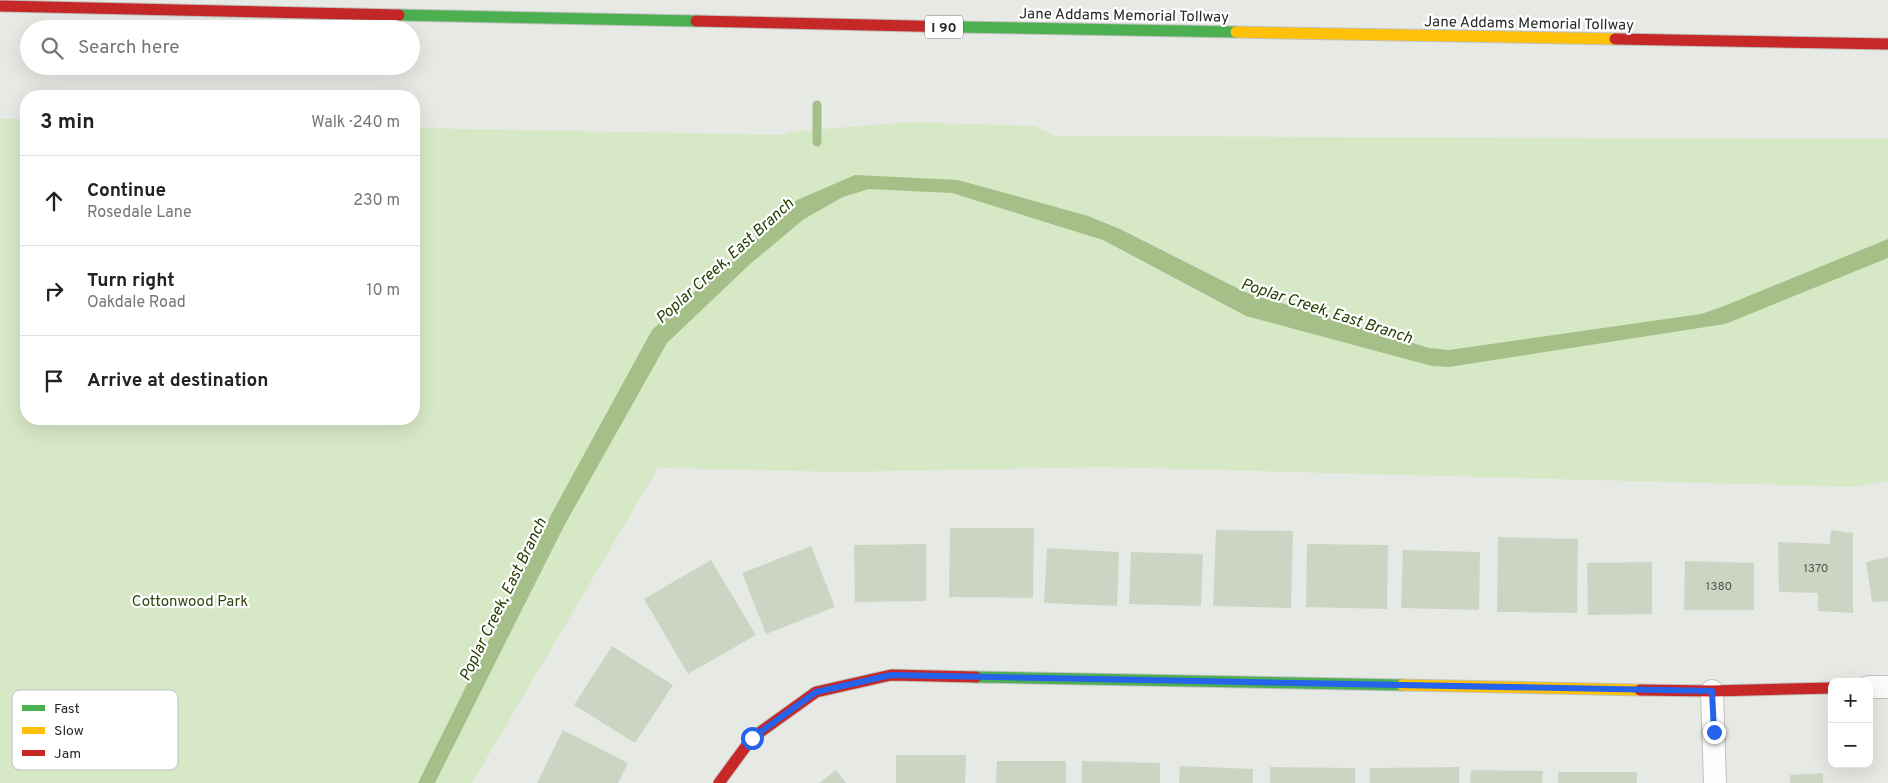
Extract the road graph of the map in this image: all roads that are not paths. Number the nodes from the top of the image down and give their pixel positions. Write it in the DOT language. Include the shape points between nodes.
graph roads {
  1 [pos="0,6"];
  2 [pos="1888,44"];
  3 [pos="1873,687"];
  4 [pos="1888,687"];
  5 [pos="1828,688"];
  6 [pos="1712,691"];
  7 [pos="719,783"];
  8 [pos="1715,783"];
  1 -- 2 [label="main road, Jane Addams Memorial Tollway / I 90"];
  3 -- 4 [label="street"];
  5 -- 6 [label="main road"];
  6 -- 7 [label="main road" via="891,675 816,692 752,738"];
  6 -- 8 [label="street"];
}
